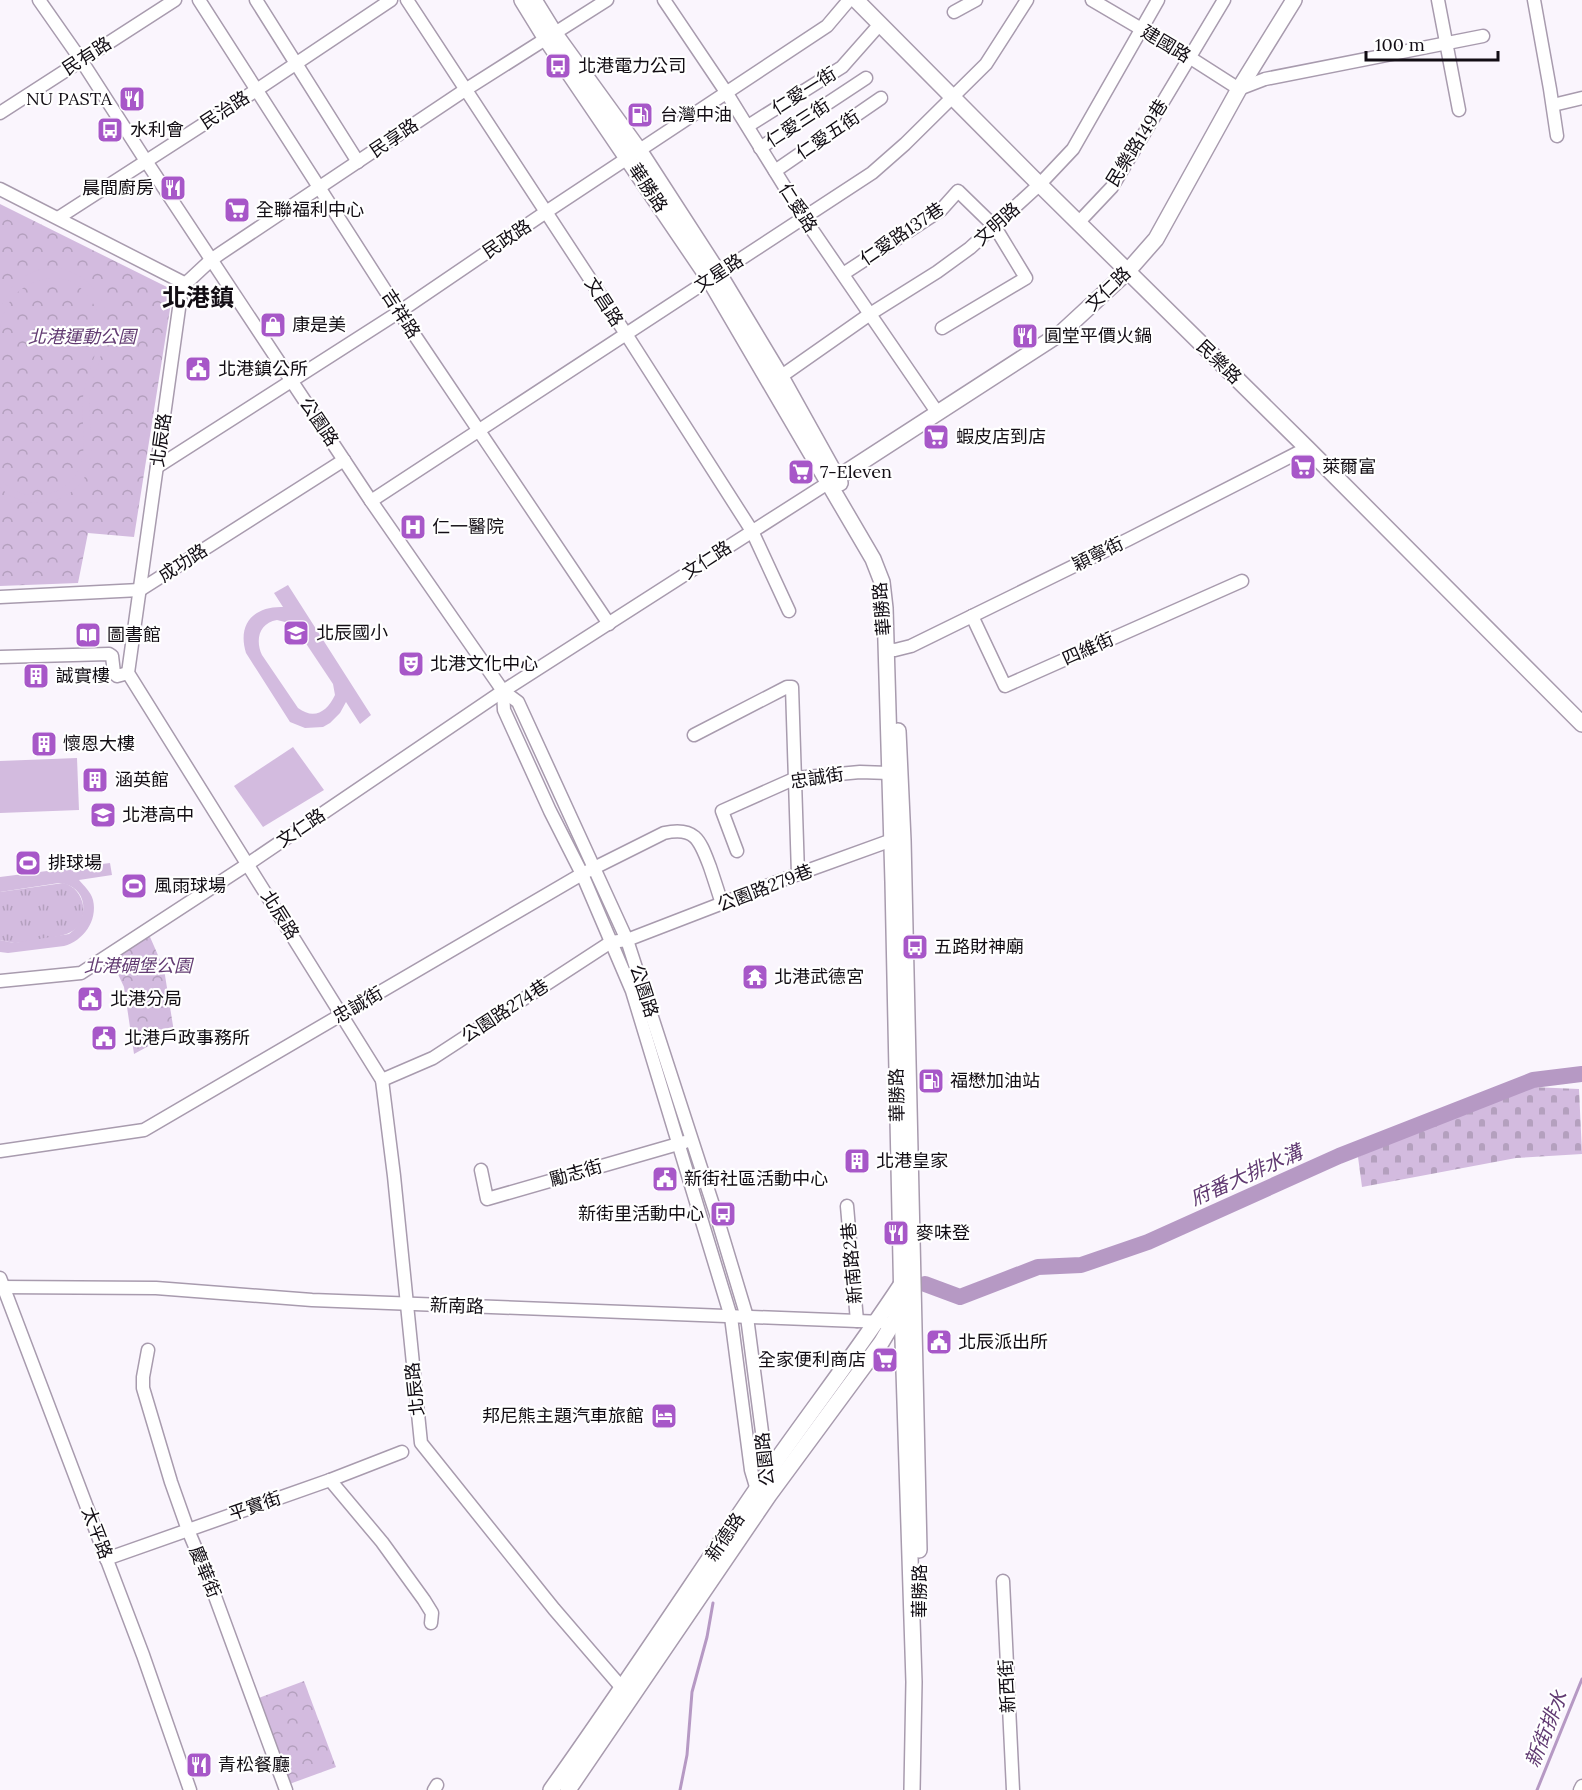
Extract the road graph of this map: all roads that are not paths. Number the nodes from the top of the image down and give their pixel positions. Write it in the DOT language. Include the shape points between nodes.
graph roads {
  1 [pos="39,0"];
  2 [pos="175,0"];
  3 [pos="199,0"];
  4 [pos="255,0"];
  5 [pos="391,0"];
  6 [pos="407,0"];
  7 [pos="522,0"];
  8 [pos="534,0"];
  9 [pos="607,0"];
  10 [pos="664,0"];
  11 [pos="849,0"];
  12 [pos="856,0"];
  13 [pos="976,0"];
  14 [pos="1027,0"];
  15 [pos="1092,0"];
  16 [pos="1158,0"];
  17 [pos="1224,0"];
  18 [pos="1294,0"];
  19 [pos="1438,0"];
  20 [pos="1534,0"];
  21 [pos="954,12"];
  22 [pos="880,24"];
  23 [pos="1141,29"];
  24 [pos="550,36"];
  25 [pos="1483,36"];
  26 [pos="1446,44"];
  27 [pos="1189,57"];
  28 [pos="81,60"];
  29 [pos="296,63"];
  30 [pos="866,78"];
  31 [pos="258,89"];
  32 [pos="1239,89"];
  33 [pos="465,90"];
  34 [pos="726,92"];
  35 [pos="881,98"];
  36 [pos="953,98"];
  37 [pos="1582,98"];
  38 [pos="1553,105"];
  39 [pos="1459,110"];
  40 [pos="0,112"];
  41 [pos="748,126"];
  42 [pos="1557,135"];
  43 [pos="760,148"];
  44 [pos="633,154"];
  45 [pos="146,161"];
  46 [pos="358,162"];
  47 [pos="775,171"];
  48 [pos="1039,185"];
  49 [pos="318,188"];
  50 [pos="0,189"];
  51 [pos="546,212"];
  52 [pos="58,218"];
  53 [pos="804,218"];
  54 [pos="1078,223"];
  55 [pos="995,227"];
  56 [pos="211,260"];
  57 [pos="1127,272"];
  58 [pos="843,274"];
  59 [pos="714,276"];
  60 [pos="186,284"];
  61 [pos="399,312"];
  62 [pos="870,314"];
  63 [pos="942,328"];
  64 [pos="626,334"];
  65 [pos="291,380"];
  66 [pos="775,380"];
  67 [pos="937,412"];
  68 [pos="478,431"];
  69 [pos="1307,448"];
  70 [pos="344,460"];
  71 [pos="157,467"];
  72 [pos="833,480"];
  73 [pos="371,501"];
  74 [pos="752,531"];
  75 [pos="1242,581"];
  76 [pos="140,590"];
  77 [pos="0,597"];
  78 [pos="789,610"];
  79 [pos="972,616"];
  80 [pos="609,624"];
  81 [pos="890,649"];
  82 [pos="0,657"];
  83 [pos="128,673"];
  84 [pos="503,691"];
  85 [pos="1582,724"];
  86 [pos="694,735"];
  87 [pos="889,773"];
  88 [pos="796,778"];
  89 [pos="897,840"];
  90 [pos="737,851"];
  91 [pos="248,864"];
  92 [pos="594,868"];
  93 [pos="582,874"];
  94 [pos="798,874"];
  95 [pos="722,904"];
  96 [pos="627,940"];
  97 [pos="611,942"];
  98 [pos="0,981"];
  99 [pos="342,1015"];
  100 [pos="382,1080"];
  101 [pos="692,1140"];
  102 [pos="678,1144"];
  103 [pos="0,1151"];
  104 [pos="481,1170"];
  105 [pos="846,1206"];
  106 [pos="1,1284"];
  107 [pos="907,1285"];
  108 [pos="406,1304"];
  109 [pos="731,1317"];
  110 [pos="747,1317"];
  111 [pos="897,1319"];
  112 [pos="856,1320"];
  113 [pos="148,1350"];
  114 [pos="402,1452"];
  115 [pos="768,1474"];
  116 [pos="330,1480"];
  117 [pos="763,1492"];
  118 [pos="188,1530"];
  119 [pos="106,1559"];
  120 [pos="1003,1581"];
  121 [pos="432,1623"];
  122 [pos="628,1692"];
  123 [pos="190,1790"];
  124 [pos="286,1790"];
  125 [pos="551,1790"];
  126 [pos="568,1790"];
  127 [pos="912,1790"];
  128 [pos="921,1790"];
  129 [pos="1013,1790"];
  1 -- 28 [label="street, 公園路"];
  2 -- 28 [label="street, 民有路"];
  3 -- 31 [label="street, 吉祥路"];
  4 -- 29 [label="street"];
  5 -- 29 [label="street, 民治路"];
  6 -- 33 [label="street, 文昌路"];
  7 -- 24 [label="main road, 華勝路"];
  8 -- 24 [label="main road, 華勝路"];
  9 -- 24 [label="street, 民享路"];
  10 -- 34 [label="street, 仁愛路"];
  11 -- 34 [label="street, 民政路" via="827,26"];
  12 -- 22 [label="main road, 民樂路"];
  13 -- 21 [label="street"];
  14 -- 36 [label="street, 文星路" via="986,64"];
  15 -- 23 [label="street, 建國路"];
  16 -- 23 [label="street, 文明路"];
  17 -- 27 [label="street, 民樂路149巷"];
  18 -- 32 [label="main road, 文仁路"];
  19 -- 26 [label="street"];
  20 -- 38 [label="street"];
  22 -- 36 [label="main road, 民樂路"];
  22 -- 41 [label="street, 仁愛一街" via="842,67"];
  23 -- 27 [label="street, 建國路"];
  23 -- 48 [label="street, 文明路" via="1073,149"];
  24 -- 33 [label="street, 民享路"];
  24 -- 44 [label="main road, 華勝路"];
  25 -- 26 [label="street"];
  26 -- 32 [label="street" via="1264,79"];
  26 -- 39 [label="street"];
  27 -- 32 [label="street, 建國路"];
  27 -- 54 [label="street, 民樂路149巷" via="1112,187"];
  28 -- 40 [label="street, 民有路"];
  28 -- 45 [label="street, 公園路"];
  29 -- 31 [label="street, 民治路"];
  29 -- 46 [label="street"];
  30 -- 43 [label="street, 仁愛三街"];
  31 -- 45 [label="street, 民治路"];
  31 -- 49 [label="street, 吉祥路"];
  32 -- 57 [label="main road, 文仁路" via="1156,239"];
  33 -- 46 [label="street, 民享路"];
  33 -- 51 [label="street, 文昌路"];
  34 -- 41 [label="street, 仁愛路"];
  34 -- 44 [label="street, 民政路"];
  35 -- 47 [label="street, 仁愛五街"];
  36 -- 48 [label="main road, 民樂路"];
  36 -- 53 [label="street, 文星路" via="872,173"];
  37 -- 38 [label="street"];
  38 -- 42 [label="street"];
  41 -- 43 [label="street, 仁愛路"];
  43 -- 47 [label="street, 仁愛路"];
  44 -- 51 [label="street, 民政路"];
  44 -- 59 [label="main road, 華勝路"];
  45 -- 52 [label="street, 民治路"];
  45 -- 56 [label="street, 公園路"];
  46 -- 49 [label="street, 民享路"];
  47 -- 53 [label="street, 仁愛路"];
  48 -- 54 [label="main road, 民樂路"];
  48 -- 55 [label="street, 文明路"];
  49 -- 56 [label="street, 民享路"];
  49 -- 61 [label="street, 吉祥路"];
  50 -- 52 [label="street"];
  51 -- 61 [label="street, 民政路"];
  51 -- 64 [label="street, 文昌路"];
  52 -- 60 [label="street"];
  53 -- 58 [label="street, 仁愛路"];
  53 -- 59 [label="street, 文星路"];
  54 -- 57 [label="main road, 民樂路"];
  55 -- 58 [label="street, 仁愛路137巷" via="958,191 941,210"];
  55 -- 62 [label="street, 文明路" via="937,272"];
  55 -- 63 [label="street" via="1026,278"];
  56 -- 60 [label="street, 民享路"];
  56 -- 65 [label="street, 公園路"];
  57 -- 67 [label="main road, 文仁路" via="1061,333"];
  57 -- 69 [label="main road, 民樂路"];
  58 -- 62 [label="street, 仁愛路"];
  59 -- 64 [label="street, 文星路"];
  59 -- 66 [label="main road, 華勝路"];
  60 -- 71 [label="street, 北辰路" via="182,287"];
  61 -- 65 [label="street, 民政路"];
  61 -- 68 [label="street, 吉祥路"];
  62 -- 66 [label="street, 文明路"];
  62 -- 67 [label="street, 仁愛路"];
  64 -- 68 [label="street, 文星路"];
  64 -- 74 [label="street, 文昌路"];
  65 -- 70 [label="street, 公園路"];
  65 -- 71 [label="street, 民政路"];
  66 -- 72 [label="main road, 華勝路"];
  67 -- 72 [label="main road, 文仁路"];
  68 -- 73 [label="street, 文星路"];
  68 -- 80 [label="street, 吉祥路"];
  69 -- 79 [label="street, 穎寧街"];
  69 -- 85 [label="main road, 民樂路"];
  70 -- 73 [label="street, 公園路"];
  70 -- 76 [label="street, 成功路"];
  71 -- 76 [label="street, 北辰路"];
  72 -- 74 [label="street, 文仁路"];
  72 -- 81 [label="main road, 華勝路" via="882,582"];
  73 -- 84 [label="street, 公園路"];
  74 -- 78 [label="street, 文昌路"];
  74 -- 80 [label="street, 文仁路"];
  75 -- 79 [label="street, 四維街" via="1005,686"];
  76 -- 77 [label="street, 成功路"];
  76 -- 83 [label="street, 北辰路"];
  79 -- 81 [label="street, 穎寧街" via="910,646"];
  80 -- 84 [label="street, 文仁路"];
  81 -- 87 [label="main road, 華勝路"];
  81 -- 89 [label="main road, 華勝路"];
  82 -- 83 [label="street" via="109,654 117,676"];
  83 -- 91 [label="street, 北辰路"];
  84 -- 91 [label="street, 文仁路"];
  84 -- 92 [label="street, 公園路" via="518,702"];
  84 -- 93 [label="street, 公園路" via="504,710"];
  86 -- 88 [label="street" via="792,687"];
  87 -- 88 [label="street, 忠誠街"];
  87 -- 89 [label="main road, 華勝路"];
  88 -- 90 [label="street, 忠誠街" via="722,811"];
  88 -- 94 [label="street"];
  89 -- 94 [label="street, 公園路279巷"];
  89 -- 107 [label="main road, 華勝路"];
  91 -- 98 [label="street, 文仁路" via="81,973"];
  91 -- 99 [label="street, 北辰路"];
  92 -- 93 [label="street, 忠誠街"];
  92 -- 95 [label="street, 忠誠街" via="677,830 691,834 701,843"];
  92 -- 96 [label="street, 公園路"];
  93 -- 97 [label="street, 公園路"];
  93 -- 99 [label="street, 忠誠街"];
  94 -- 95 [label="street, 公園路279巷"];
  95 -- 96 [label="street, 公園路279巷"];
  96 -- 97 [label="street, 公園路274巷"];
  96 -- 101 [label="street, 公園路"];
  97 -- 100 [label="street, 公園路274巷" via="433,1058"];
  97 -- 102 [label="street, 公園路" via="632,991"];
  99 -- 100 [label="street, 北辰路"];
  99 -- 103 [label="street, 忠誠街" via="144,1130"];
  100 -- 108 [label="street, 北辰路"];
  101 -- 102 [label="street, 勵志街"];
  101 -- 110 [label="street, 公園路"];
  102 -- 104 [label="street, 勵志街" via="487,1198"];
  102 -- 109 [label="street, 公園路"];
  105 -- 112 [label="street, 新南路2巷"];
  106 -- 108 [label="street, 新南路" via="156,1288"];
  106 -- 119 [label="street, 太平路"];
  107 -- 111 [label="main road, 新德路"];
  107 -- 111 [label="main road, 華勝路"];
  108 -- 109 [label="street, 新南路"];
  108 -- 122 [label="street, 北辰路" via="422,1443 554,1609"];
  109 -- 110 [label="street, 新南路"];
  109 -- 117 [label="street, 公園路" via="751,1470"];
  110 -- 112 [label="street, 新南路"];
  110 -- 115 [label="street, 公園路"];
  111 -- 112 [label="street, 新南路"];
  111 -- 115 [label="main road, 新德路"];
  111 -- 117 [label="main road, 新德路"];
  111 -- 127 [label="main road, 華勝路" via="914,1682"];
  111 -- 128 [label="main road, 華勝路" via="919,1480"];
  113 -- 118 [label="street, 慶華街" via="143,1388"];
  114 -- 116 [label="street, 平實街"];
  115 -- 117 [label="main road, 新德路"];
  116 -- 118 [label="street, 平實街"];
  116 -- 121 [label="street" via="424,1600 432,1613"];
  117 -- 122 [label="main road, 新德路"];
  118 -- 119 [label="street, 平實街"];
  118 -- 124 [label="street, 慶華街"];
  119 -- 123 [label="street, 太平路"];
  120 -- 129 [label="street, 新西街"];
  122 -- 125 [label="main road, 新德路"];
  122 -- 126 [label="main road, 新德路"];
}
